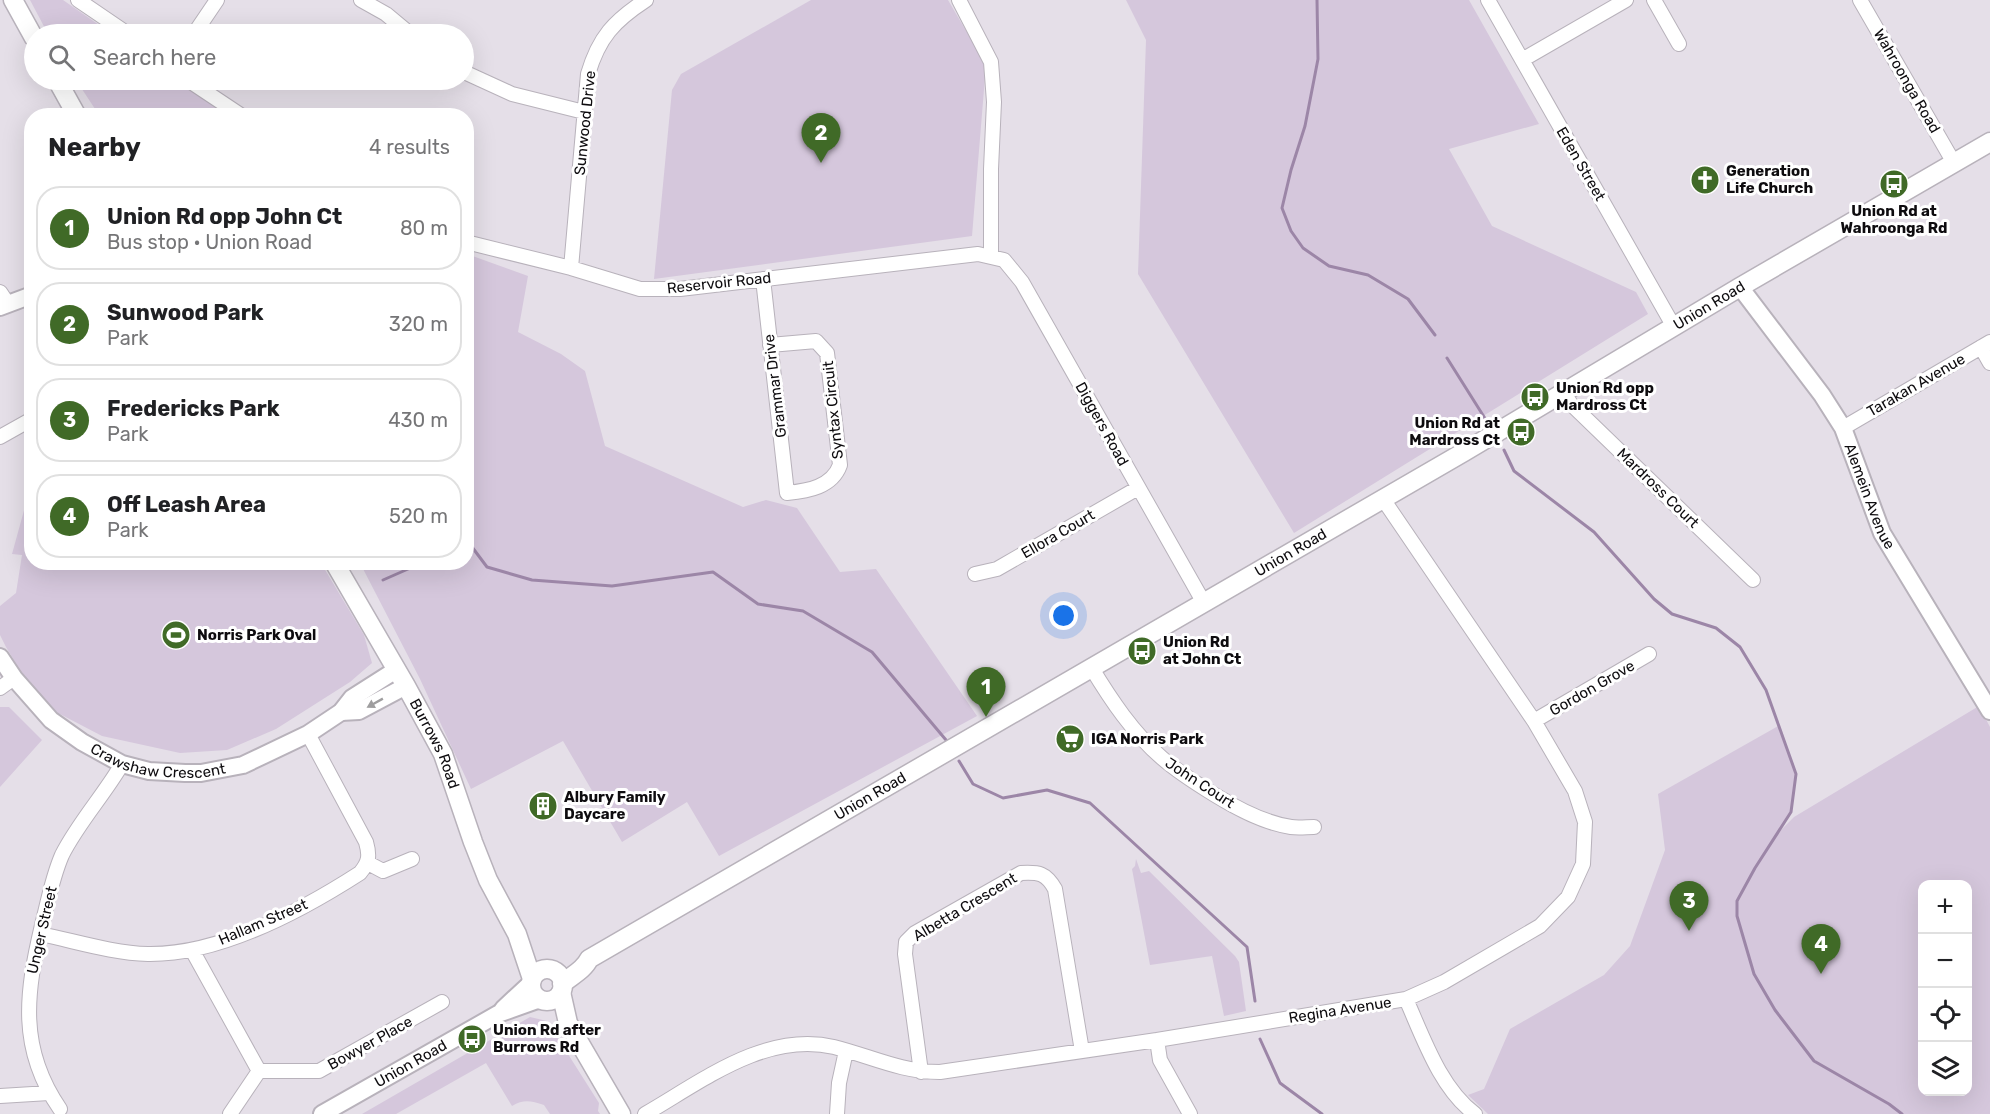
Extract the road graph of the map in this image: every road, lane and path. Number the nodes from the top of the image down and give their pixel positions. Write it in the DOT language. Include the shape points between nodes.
graph roads {
  1 [pos="13,0"];
  2 [pos="78,0"];
  3 [pos="217,0"];
  4 [pos="361,0"];
  5 [pos="646,0"];
  6 [pos="959,0"];
  7 [pos="1488,0"];
  8 [pos="1626,0"];
  9 [pos="1654,0"];
  10 [pos="1860,0"];
  11 [pos="26,24"];
  12 [pos="113,24"];
  13 [pos="201,24"];
  14 [pos="398,24"];
  15 [pos="1679,44"];
  16 [pos="1522,60"];
  17 [pos="474,77"];
  18 [pos="63,90"];
  19 [pos="203,90"];
  20 [pos="73,108"];
  21 [pos="230,108"];
  22 [pos="584,112"];
  23 [pos="1990,142"];
  24 [pos="1954,163"];
  25 [pos="474,244"];
  26 [pos="985,255"];
  27 [pos="571,268"];
  28 [pos="763,279"];
  29 [pos="1740,287"];
  30 [pos="24,297"];
  31 [pos="3,301"];
  32 [pos="1674,327"];
  33 [pos="770,345"];
  34 [pos="1985,345"];
  35 [pos="1990,363"];
  36 [pos="1564,393"];
  37 [pos="24,423"];
  38 [pos="1843,428"];
  39 [pos="0,436"];
  40 [pos="1138,488"];
  41 [pos="788,493"];
  42 [pos="1383,499"];
  43 [pos="339,570"];
  44 [pos="975,574"];
  45 [pos="1753,580"];
  46 [pos="1204,603"];
  47 [pos="1649,654"];
  48 [pos="0,657"];
  49 [pos="1092,667"];
  50 [pos="396,670"];
  51 [pos="7,683"];
  52 [pos="406,686"];
  53 [pos="1990,711"];
  54 [pos="341,712"];
  55 [pos="1534,721"];
  56 [pos="308,734"];
  57 [pos="122,764"];
  58 [pos="1314,827"];
  59 [pos="412,859"];
  60 [pos="368,863"];
  61 [pos="40,934"];
  62 [pos="192,950"];
  63 [pos="547,985"];
  64 [pos="1406,999"];
  65 [pos="442,1002"];
  66 [pos="1157,1040"];
  67 [pos="846,1051"];
  68 [pos="1082,1051"];
  69 [pos="259,1071"];
  70 [pos="921,1072"];
  71 [pos="50,1093"];
  72 [pos="0,1096"];
  73 [pos="60,1109"];
  74 [pos="230,1114"];
  75 [pos="322,1114"];
  76 [pos="621,1114"];
  77 [pos="645,1114"];
  78 [pos="837,1114"];
  79 [pos="1190,1114"];
  80 [pos="1474,1114"];
  1 -- 11 [label="main road"];
  2 -- 12 [label="street"];
  3 -- 13 [label="street"];
  4 -- 14 [label="street"];
  5 -- 22 [label="street, Sunwood Drive" via="605,35 594,53"];
  6 -- 26 [label="street" via="991,62 994,102"];
  7 -- 16 [label="street, Eden Street"];
  8 -- 16 [label="street"];
  9 -- 15 [label="street"];
  10 -- 24 [label="street, Wahroonga Road"];
  16 -- 32 [label="street, Eden Street"];
  17 -- 22 [label="street" via="512,94"];
  18 -- 20 [label="main road"];
  19 -- 21 [label="street"];
  22 -- 27 [label="street, Sunwood Drive"];
  23 -- 24 [label="main road, Union Road"];
  24 -- 29 [label="main road, Union Road"];
  25 -- 27 [label="street, Reservoir Road"];
  26 -- 28 [label="street, Reservoir Road"];
  26 -- 40 [label="street, Diggers Road" via="1004,260 1022,282"];
  27 -- 28 [label="street, Reservoir Road" via="640,289 680,289"];
  28 -- 33 [label="street, Grammar Drive"];
  29 -- 32 [label="main road, Union Road"];
  29 -- 38 [label="street, Alemein Avenue"];
  30 -- 31 [label="street"];
  32 -- 36 [label="main road, Union Road"];
  33 -- 41 [label="street, Grammar Drive"];
  33 -- 41 [label="street, Syntax Circuit" via="816,341 827,353 840,465 837,473 813,490"];
  34 -- 35 [label="street"];
  34 -- 38 [label="street, Tarakan Avenue"];
  36 -- 42 [label="main road, Union Road"];
  36 -- 45 [label="street, Mardross Court"];
  37 -- 39 [label="street"];
  38 -- 53 [label="street, Alemein Avenue" via="1882,532"];
  40 -- 44 [label="street, Ellora Court" via="997,569"];
  40 -- 46 [label="street, Diggers Road"];
  42 -- 46 [label="main road, Union Road"];
  42 -- 55 [label="street, Regina Avenue"];
  43 -- 50 [label="main road, Burrows Road"];
  46 -- 49 [label="main road, Union Road"];
  47 -- 55 [label="street, Gordon Grove"];
  48 -- 51 [label="street, Crawshaw Crescent"];
  49 -- 58 [label="street, John Court" via="1135,730 1162,759 1231,805 1257,817 1291,827"];
  49 -- 63 [label="main road, Union Road" via="590,959 581,958"];
  50 -- 52 [label="main road, Burrows Road"];
  50 -- 54 [label="street, Crawshaw Crescent" via="352,698"];
  51 -- 57 [label="street, Crawshaw Crescent" via="82,742"];
  52 -- 54 [label="street, Crawshaw Crescent, one-way" via="359,711"];
  52 -- 63 [label="main road, Burrows Road" via="443,754 488,880"];
  54 -- 56 [label="street, Crawshaw Crescent"];
  55 -- 64 [label="street, Regina Avenue" via="1575,791 1585,822 1583,864 1568,897 1540,926 1444,982"];
  56 -- 57 [label="street, Crawshaw Crescent" via="243,765 222,770 148,771"];
  56 -- 60 [label="street" via="366,842"];
  57 -- 61 [label="street, Unger Street" via="63,854"];
  59 -- 60 [label="street" via="383,871"];
  60 -- 62 [label="street, Hallam Street" via="360,873 290,914"];
  61 -- 62 [label="street, Hallam Street" via="148,954"];
  61 -- 71 [label="street, Unger Street" via="30,982 29,1032"];
  62 -- 69 [label="street"];
  63 -- 75 [label="street, Union Road"];
  63 -- 76 [label="main road, Burrows Road"];
  64 -- 66 [label="street, Regina Avenue"];
  64 -- 80 [label="street" via="1430,1054 1455,1096"];
  65 -- 69 [label="street, Bowyer Place" via="319,1071"];
  66 -- 68 [label="street, Regina Avenue"];
  66 -- 79 [label="street" via="1160,1059"];
  67 -- 70 [label="street, Regina Avenue"];
  67 -- 77 [label="street, Regina Avenue" via="813,1044 773,1047 726,1068"];
  67 -- 78 [label="street"];
  68 -- 70 [label="street, Regina Avenue"];
  68 -- 70 [label="street, Albetta Crescent" via="1055,889 1048,877 1035,872 1021,873 915,933 906,942"];
  69 -- 74 [label="street"];
  71 -- 72 [label="street"];
  71 -- 73 [label="street, Unger Street"];
}
